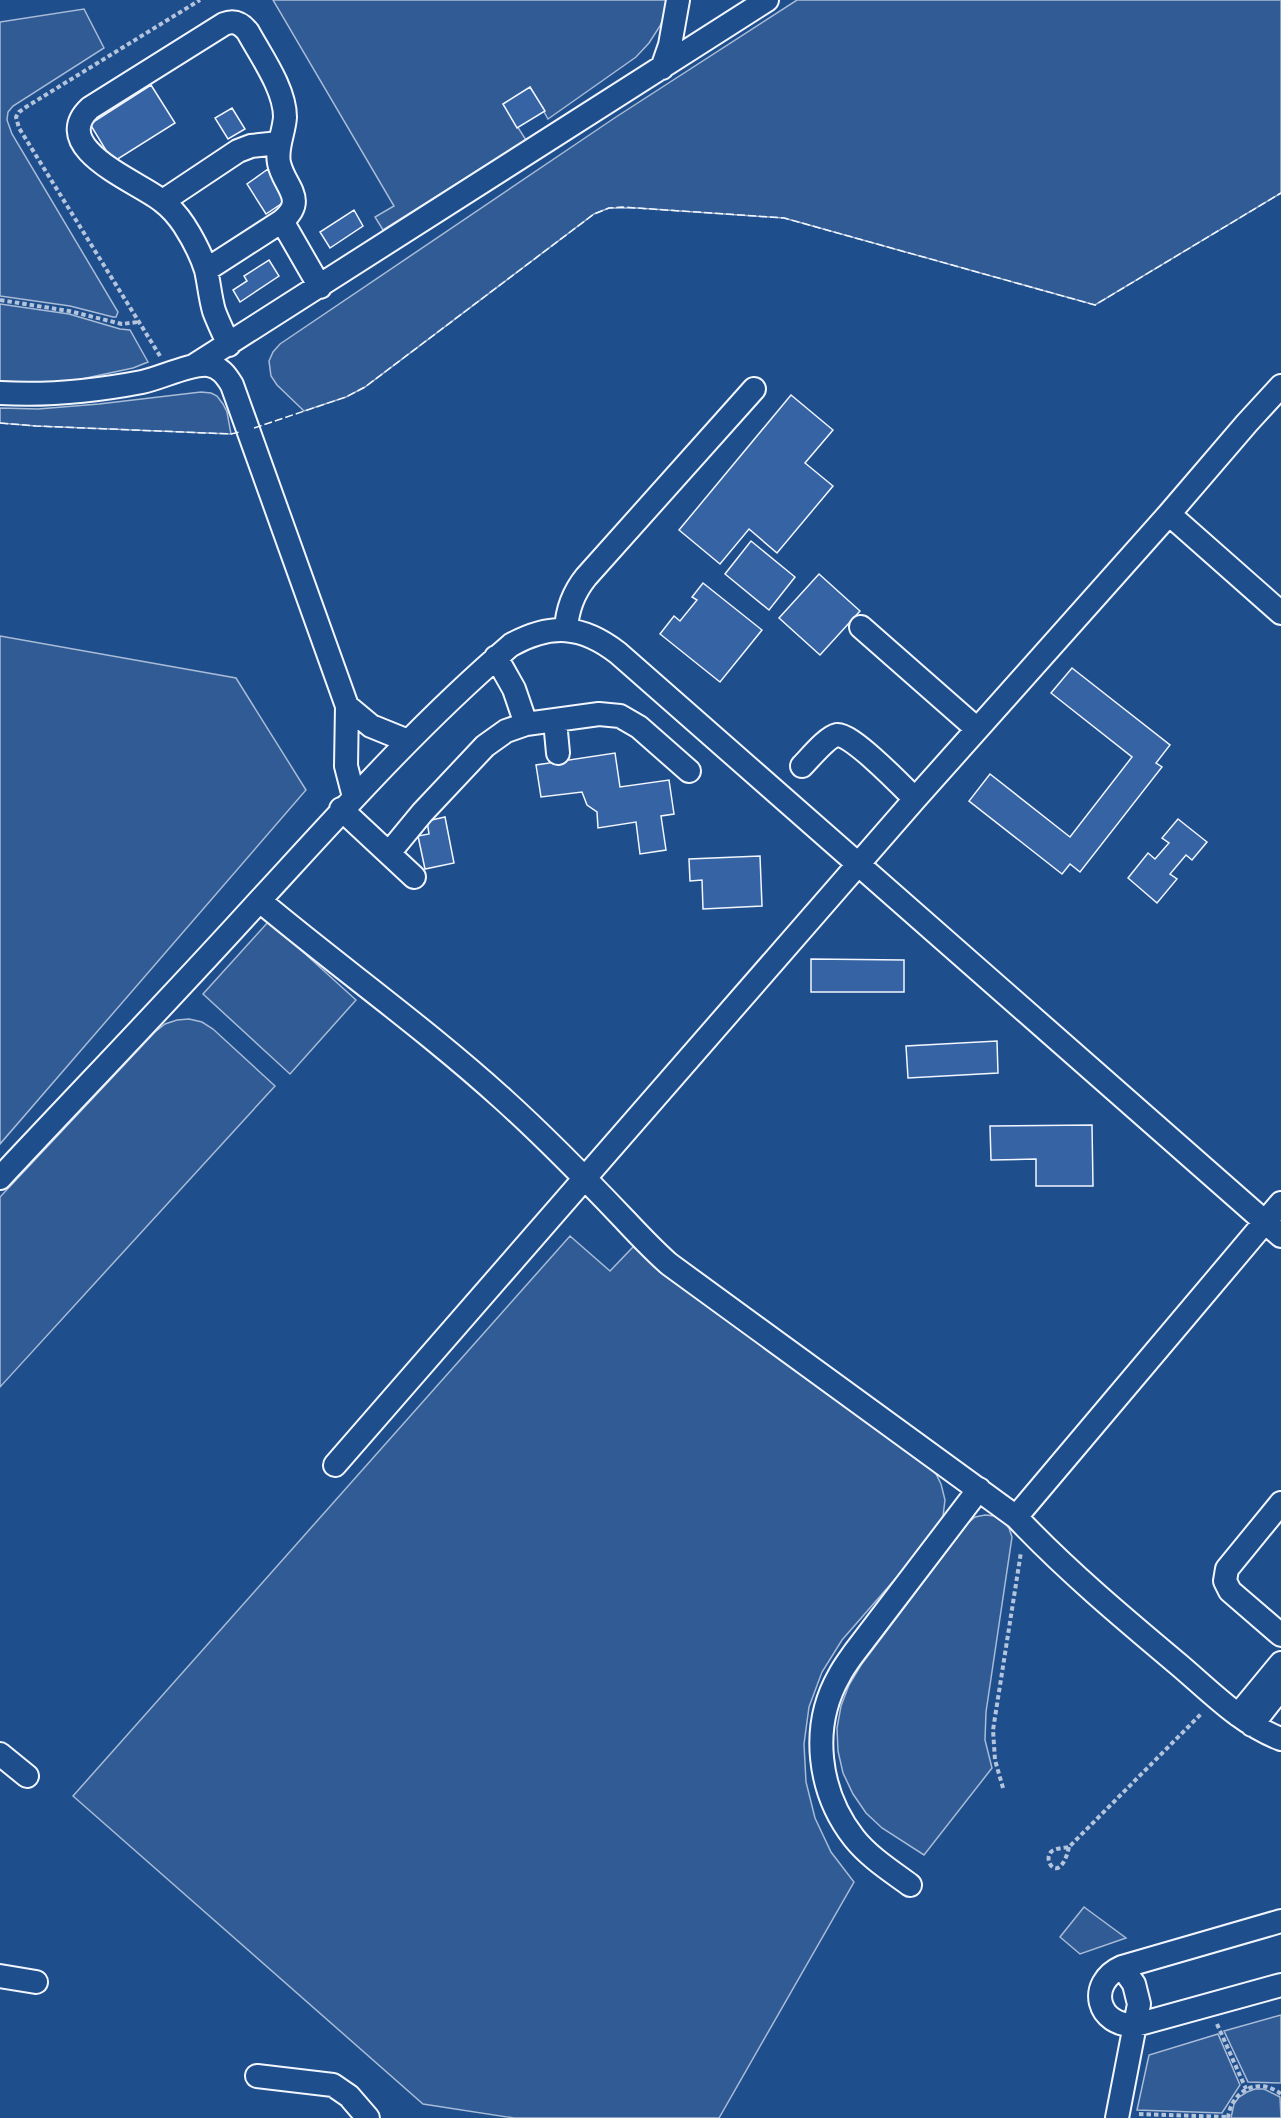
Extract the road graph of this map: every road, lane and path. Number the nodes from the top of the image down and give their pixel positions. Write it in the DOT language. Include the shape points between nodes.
graph roads {
  1 [pos="678,0"];
  2 [pos="767,0"];
  3 [pos="662,68"];
  4 [pos="279,143"];
  5 [pos="163,201"];
  6 [pos="282,221"];
  7 [pos="206,270"];
  8 [pos="320,287"];
  9 [pos="0,300"];
  10 [pos="138,322"];
  11 [pos="229,345"];
  12 [pos="195,365"];
  13 [pos="1281,386"];
  14 [pos="754,389"];
  15 [pos="0,393"];
  16 [pos="1169,514"];
  17 [pos="1281,613"];
  18 [pos="861,627"];
  19 [pos="566,630"];
  20 [pos="496,657"];
  21 [pos="347,706"];
  22 [pos="555,721"];
  23 [pos="526,724"];
  24 [pos="977,729"];
  25 [pos="408,741"];
  26 [pos="558,753"];
  27 [pos="802,766"];
  28 [pos="689,771"];
  29 [pos="915,799"];
  30 [pos="348,803"];
  31 [pos="389,853"];
  32 [pos="858,865"];
  33 [pos="414,877"];
  34 [pos="260,901"];
  35 [pos="0,1178"];
  36 [pos="585,1179"];
  37 [pos="1281,1203"];
  38 [pos="1273,1228"];
  39 [pos="335,1465"];
  40 [pos="979,1489"];
  41 [pos="1281,1503"];
  42 [pos="1021,1522"];
  43 [pos="1281,1635"];
  44 [pos="1281,1663"];
  45 [pos="1281,1688"];
  46 [pos="1218,1697"];
  47 [pos="1245,1720"];
  48 [pos="1281,1739"];
  49 [pos="0,1754"];
  50 [pos="27,1776"];
  51 [pos="1003,1788"];
  52 [pos="1070,1847"];
  53 [pos="910,1885"];
  54 [pos="1281,1921"];
  55 [pos="1122,1967"];
  56 [pos="0,1976"];
  57 [pos="36,1982"];
  58 [pos="1281,1985"];
  59 [pos="1208,2005"];
  60 [pos="1136,2025"];
  61 [pos="257,2076"];
  62 [pos="1246,2089"];
  63 [pos="1280,2092"];
  64 [pos="1118,2115"];
  65 [pos="368,2118"];
  66 [pos="1228,2118"];
  1 -- 3 [label="lane"];
  2 -- 3 [label="lane"];
  3 -- 8 [label="lane"];
  4 -- 5 [label="lane" via="238,151"];
  4 -- 5 [label="lane" via="285,119 281,94 244,26 237,22 224,24 90,108 78,126 92,156"];
  4 -- 6 [label="lane" via="279,164 295,200 290,214"];
  5 -- 7 [label="lane" via="182,221"];
  6 -- 7 [label="lane"];
  6 -- 8 [label="lane"];
  7 -- 11 [label="lane" via="215,313"];
  8 -- 11 [label="lane"];
  9 -- 10 [label="path" via="69,310 122,324"];
  11 -- 12 [label="lane"];
  12 -- 15 [label="lane" via="146,381 99,389"];
  12 -- 21 [label="lane" via="217,368 232,385"];
  13 -- 16 [label="lane"];
  14 -- 19 [label="lane" via="586,577 573,597"];
  16 -- 17 [label="lane"];
  16 -- 24 [label="lane"];
  18 -- 24 [label="lane"];
  19 -- 20 [label="lane" via="528,636"];
  19 -- 32 [label="lane" via="594,638 618,653"];
  20 -- 23 [label="lane" via="514,689"];
  20 -- 25 [label="lane"];
  21 -- 25 [label="lane" via="371,726"];
  21 -- 30 [label="lane"];
  22 -- 23 [label="lane"];
  22 -- 26 [label="lane"];
  22 -- 28 [label="lane" via="599,714 620,716 639,727"];
  23 -- 31 [label="lane" via="506,731 485,746"];
  24 -- 29 [label="lane"];
  25 -- 30 [label="lane"];
  27 -- 29 [label="lane" via="834,735 841,735 858,745"];
  29 -- 32 [label="lane"];
  30 -- 31 [label="lane"];
  30 -- 34 [label="lane"];
  31 -- 33 [label="lane"];
  32 -- 36 [label="lane"];
  32 -- 38 [label="lane"];
  34 -- 35 [label="lane"];
  34 -- 36 [label="lane" via="444,1047"];
  36 -- 39 [label="lane"];
  36 -- 40 [label="lane" via="669,1264"];
  37 -- 38 [label="lane"];
  38 -- 42 [label="lane"];
  40 -- 42 [label="lane"];
  40 -- 53 [label="lane" via="838,1677 827,1703 822,1731 822,1760 838,1815 875,1859"];
  41 -- 43 [label="lane" via="1227,1569 1225,1581 1230,1591"];
  42 -- 46 [label="lane" via="1066,1568"];
  42 -- 51 [label="path" via="994,1723 995,1760"];
  44 -- 47 [label="lane"];
  45 -- 47 [label="lane"];
  46 -- 47 [label="lane"];
  46 -- 52 [label="path"];
  47 -- 48 [label="lane"];
  49 -- 50 [label="lane"];
  52 -- 52 [label="path" via="1053,1850 1049,1854 1050,1865 1061,1867"];
  54 -- 55 [label="lane"];
  55 -- 60 [label="lane" via="1137,1994"];
  55 -- 60 [label="lane" via="1103,1983 1100,1999 1112,2020"];
  56 -- 57 [label="lane"];
  58 -- 59 [label="lane"];
  59 -- 60 [label="lane"];
  59 -- 62 [label="path"];
  60 -- 64 [label="lane"];
  61 -- 65 [label="lane" via="333,2085"];
  62 -- 63 [label="path" via="1267,2086"];
  62 -- 66 [label="path" via="1231,2103"];
  64 -- 66 [label="path"];
}
